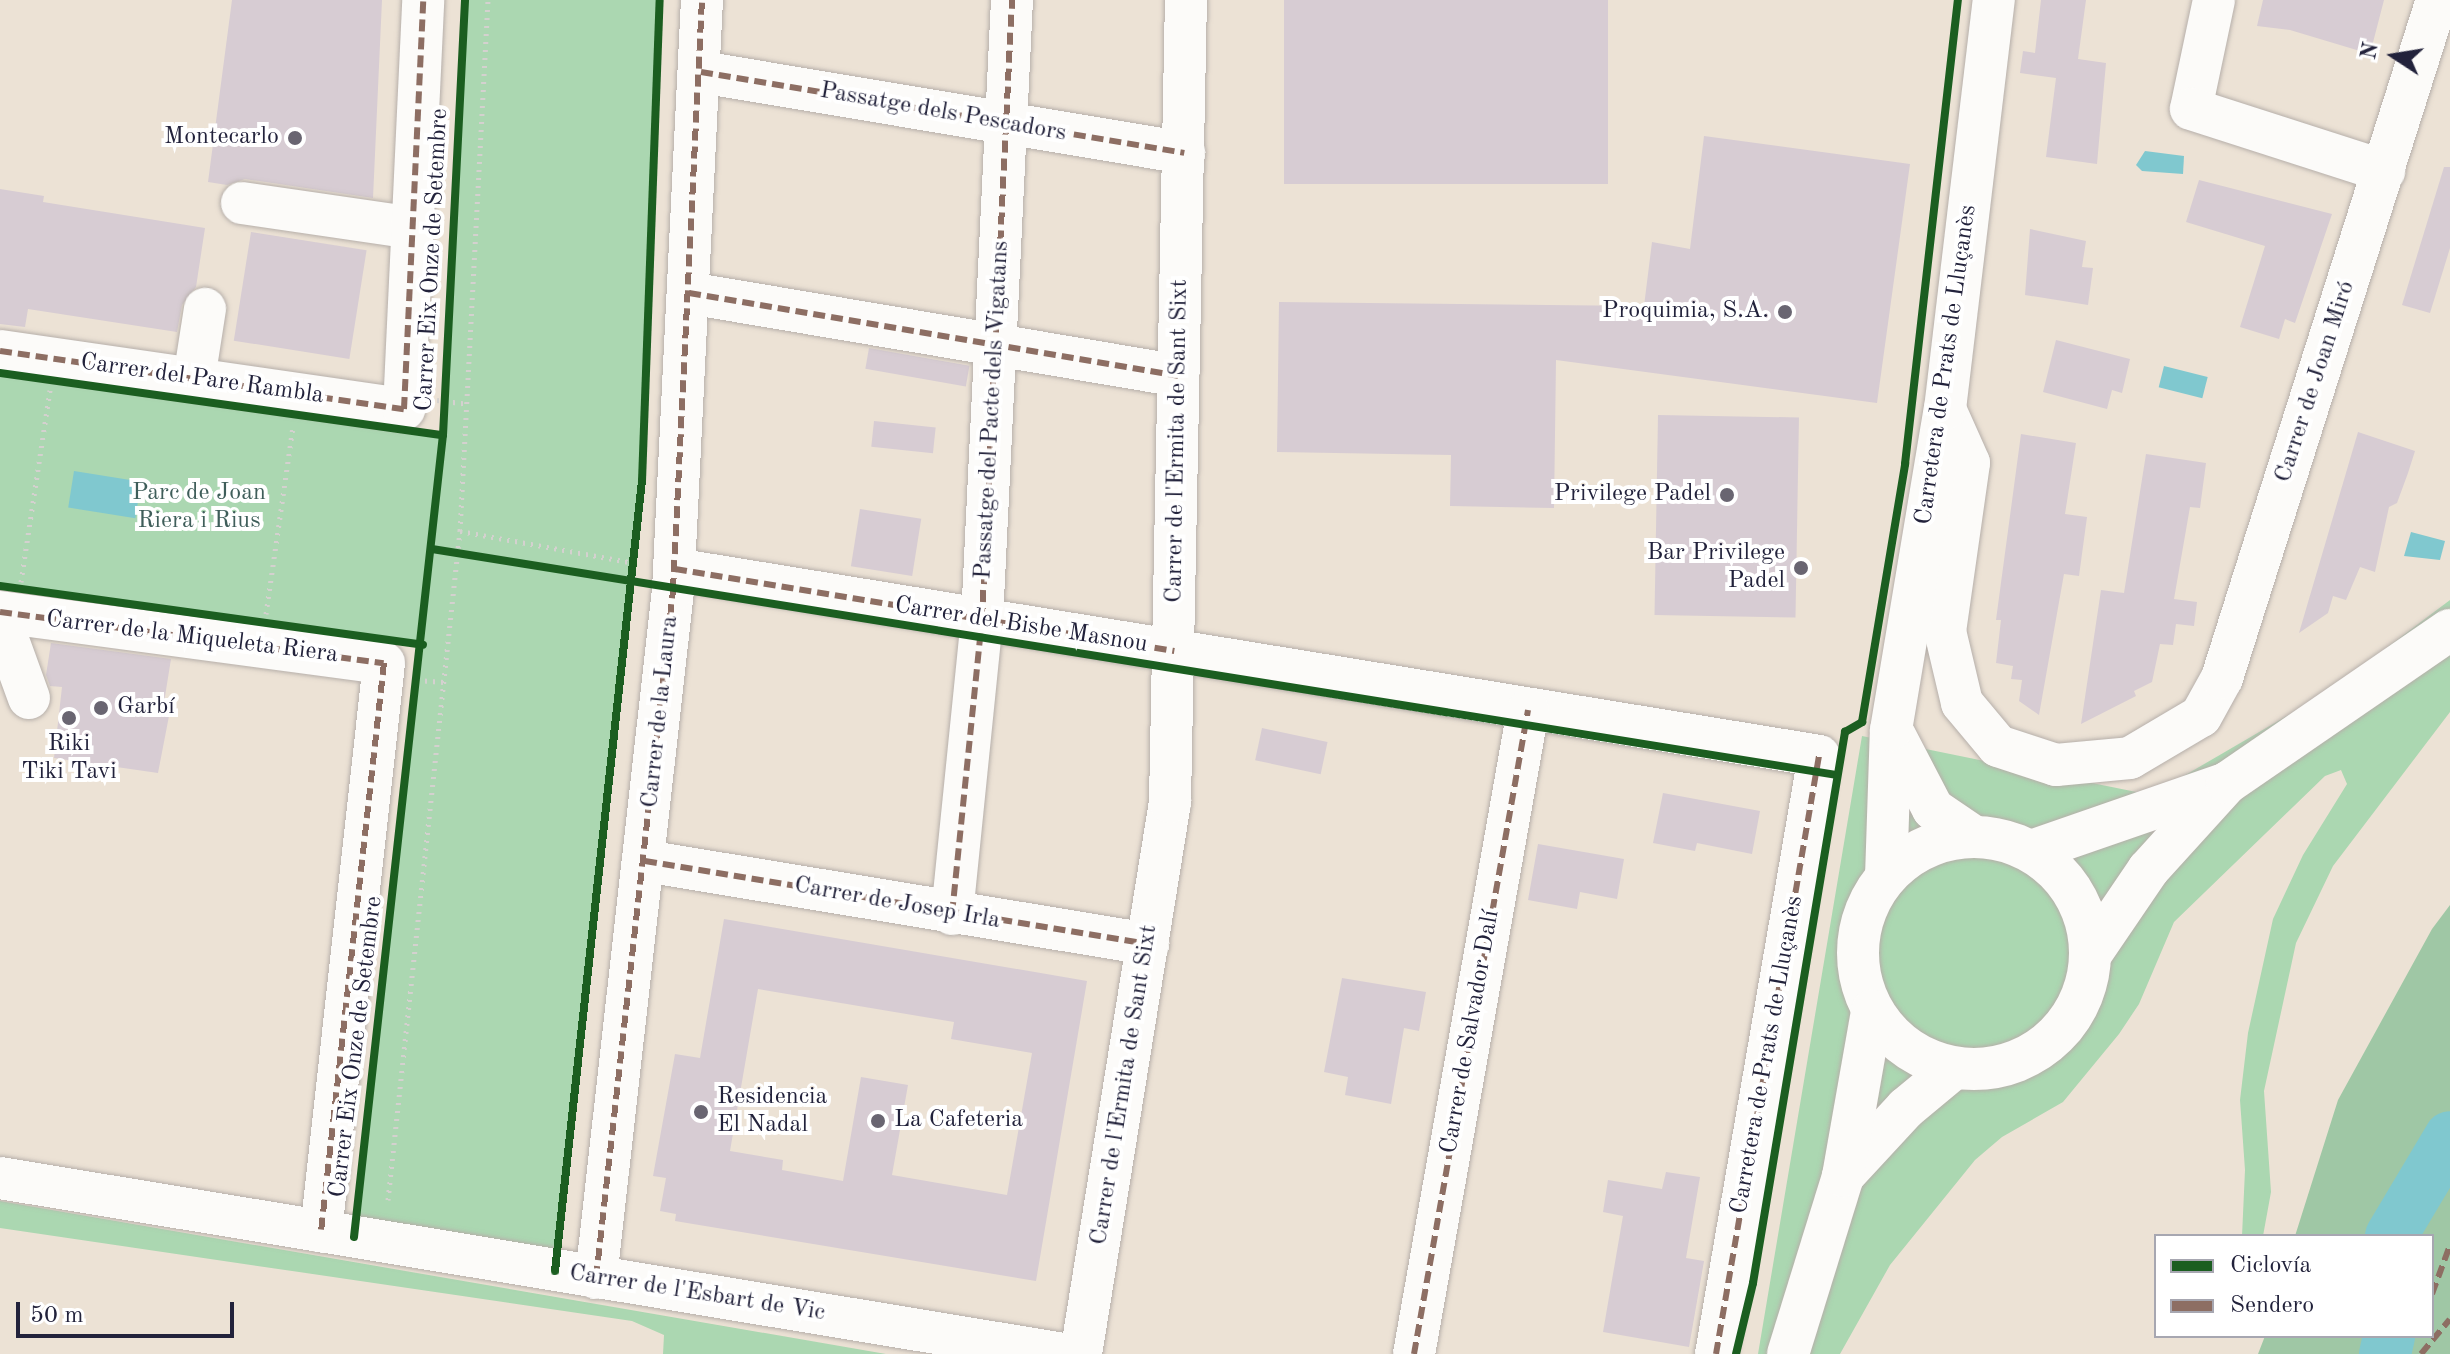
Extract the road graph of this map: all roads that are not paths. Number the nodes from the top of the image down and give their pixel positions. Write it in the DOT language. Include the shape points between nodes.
graph roads {
  1 [pos="423,0"];
  2 [pos="702,0"];
  3 [pos="1012,0"];
  4 [pos="1186,0"];
  5 [pos="1994,0"];
  6 [pos="2214,0"];
  7 [pos="2437,0"];
  8 [pos="701,72"];
  9 [pos="1005,124"];
  10 [pos="1184,153"];
  11 [pos="2384,171"];
  12 [pos="242,203"];
  13 [pos="310,236"];
  14 [pos="414,239"];
  15 [pos="689,293"];
  16 [pos="205,309"];
  17 [pos="997,347"];
  18 [pos="0,351"];
  19 [pos="1178,376"];
  20 [pos="194,379"];
  21 [pos="1945,409"];
  22 [pos="655,566"];
  23 [pos="8,601"];
  24 [pos="982,620"];
  25 [pos="2450,630"];
  26 [pos="1174,651"];
  27 [pos="29,698"];
  28 [pos="1528,710"];
  29 [pos="1891,730"];
  30 [pos="2160,740"];
  31 [pos="1819,756"];
  32 [pos="2227,783"];
  33 [pos="1973,836"];
  34 [pos="2031,851"];
  35 [pos="645,861"];
  36 [pos="1886,877"];
  37 [pos="952,914"];
  38 [pos="1148,944"];
  39 [pos="2091,954"];
  40 [pos="1872,1011"];
  41 [pos="1953,1069"];
  42 [pos="1843,1176"];
  43 [pos="0,1178"];
  44 [pos="321,1232"];
  45 [pos="596,1278"];
  46 [pos="1784,1345"];
  47 [pos="1063,1354"];
  48 [pos="1081,1354"];
  49 [pos="1414,1354"];
  50 [pos="1716,1354"];
  1 -- 14 [label="street"];
  2 -- 8 [label="street, Carrer de la Laura"];
  3 -- 9 [label="street, Passatge del Pacte dels Vigatans"];
  4 -- 10 [label="street, Carrer de l'Ermita de Sant Sixt"];
  5 -- 21 [label="street, Carretera de Prats de Lluçanès"];
  6 -- 11 [label="street" via="2191,109"];
  7 -- 11 [label="street, Carrer de Joan Miró"];
  8 -- 9 [label="street, Passatge dels Pescadors"];
  8 -- 15 [label="street, Carrer de la Laura"];
  9 -- 10 [label="street, Passatge dels Pescadors"];
  9 -- 17 [label="street, Passatge del Pacte dels Vigatans"];
  10 -- 19 [label="street, Carrer de l'Ermita de Sant Sixt"];
  11 -- 30 [label="street, Carrer de Joan Miró" via="2222,678 2201,716"];
  12 -- 14 [label="street"];
  13 -- 14 [label="street"];
  14 -- 20 [label="street, Carrer del Pare Rambla" via="404,409"];
  15 -- 17 [label="street"];
  15 -- 22 [label="street, Carrer de la Laura"];
  16 -- 20 [label="street"];
  17 -- 19 [label="street"];
  17 -- 24 [label="street, Passatge del Pacte dels Vigatans"];
  18 -- 20 [label="street, Carrer del Pare Rambla" via="126,352"];
  19 -- 26 [label="street, Carrer de l'Ermita de Sant Sixt"];
  21 -- 29 [label="street, Carretera de Prats de Lluçanès"];
  21 -- 30 [label="street, Carrer de Joan Miró" via="1969,463 1945,631 1962,703 1998,746 2056,765 2130,758"];
  22 -- 24 [label="street, Carrer del Bisbe Masnou"];
  22 -- 35 [label="street, Carrer de la Laura"];
  23 -- 27 [label="street"];
  23 -- 44 [label="street, Carrer de la Miqueleta Riera" via="402,666"];
  24 -- 26 [label="street, Carrer del Bisbe Masnou"];
  24 -- 37 [label="street, Passatge del Pacte dels Vigatans"];
  25 -- 32 [label="street"];
  26 -- 28 [label="street, Carrer del Bisbe Masnou"];
  26 -- 38 [label="street, Carrer de l'Ermita de Sant Sixt" via="1170,802"];
  28 -- 31 [label="street, Carrer del Bisbe Masnou"];
  28 -- 49 [label="street, Carrer de Salvador Dalí"];
  29 -- 33 [label="street" via="1933,809"];
  29 -- 36 [label="street, Carretera de Prats de Lluçanès"];
  30 -- 32 [label="street" via="2151,795"];
  31 -- 50 [label="street, Carretera de Prats de Lluçanès"];
  32 -- 34 [label="street"];
  32 -- 39 [label="street" via="2148,870"];
  33 -- 34 [label="street"];
  33 -- 36 [label="street" via="1929,846"];
  34 -- 39 [label="street" via="2075,894"];
  35 -- 37 [label="street, Carrer de Josep Irla"];
  35 -- 45 [label="street, Carrer de la Laura"];
  36 -- 40 [label="street" via="1864,914 1857,950"];
  37 -- 38 [label="street, Carrer de Josep Irla"];
  38 -- 48 [label="street, Carrer de l'Ermita de Sant Sixt"];
  39 -- 41 [label="street" via="2075,1012 2043,1047 2005,1066"];
  40 -- 41 [label="street" via="1912,1052"];
  40 -- 42 [label="street"];
  41 -- 42 [label="street" via="1906,1108"];
  42 -- 46 [label="street"];
  43 -- 44 [label="street, Carrer de l'Esbart de Vic"];
  44 -- 45 [label="street, Carrer de l'Esbart de Vic"];
  45 -- 47 [label="street, Carrer de l'Esbart de Vic"];
}
